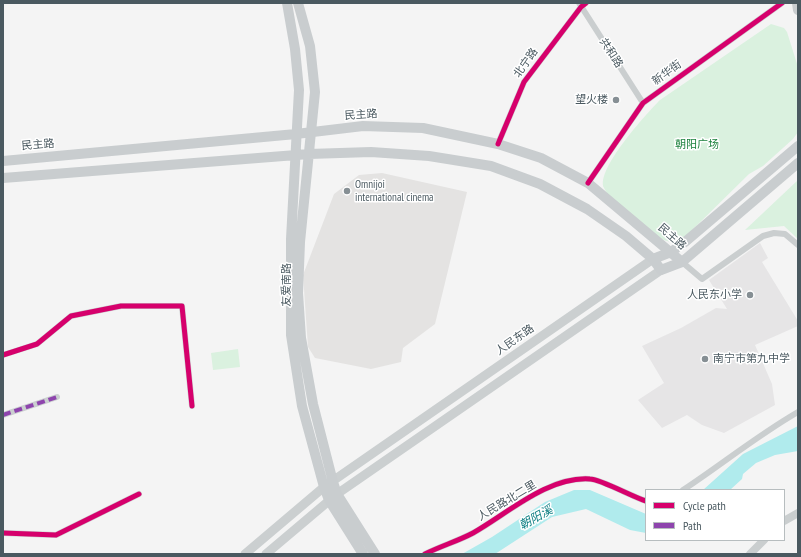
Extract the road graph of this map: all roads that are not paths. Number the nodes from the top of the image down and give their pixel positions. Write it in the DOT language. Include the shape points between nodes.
graph roads {
  1 [pos="287,3"];
  2 [pos="298,3"];
  3 [pos="782,3"];
  4 [pos="797,3"];
  5 [pos="582,4"];
  6 [pos="798,10"];
  7 [pos="643,103"];
  8 [pos="312,132"];
  9 [pos="296,134"];
  10 [pos="498,144"];
  11 [pos="798,146"];
  12 [pos="309,154"];
  13 [pos="294,156"];
  14 [pos="3,161"];
  15 [pos="798,163"];
  16 [pos="3,178"];
  17 [pos="588,183"];
  18 [pos="798,245"];
  19 [pos="671,252"];
  20 [pos="653,259"];
  21 [pos="682,262"];
  22 [pos="661,270"];
  23 [pos="3,355"];
  24 [pos="57,397"];
  25 [pos="192,406"];
  26 [pos="798,412"];
  27 [pos="3,414"];
  28 [pos="328,485"];
  29 [pos="684,489"];
  30 [pos="139,494"];
  31 [pos="333,497"];
  32 [pos="645,501"];
  33 [pos="798,513"];
  34 [pos="785,520"];
  35 [pos="3,532"];
  36 [pos="761,547"];
  37 [pos="246,554"];
  38 [pos="266,554"];
  39 [pos="363,554"];
  40 [pos="375,554"];
  41 [pos="425,554"];
  42 [pos="750,554"];
  1 -- 9 [label="main road, 友爱南路" via="299,90"];
  2 -- 8 [label="main road, 友爱南路" via="310,46 315,92"];
  3 -- 7 [label="street, 新华街"];
  4 -- 6 [label="main road"];
  5 -- 7 [label="street, 共和路"];
  5 -- 10 [label="street, 北宁路" via="524,82"];
  7 -- 17 [label="street, 新华街"];
  8 -- 9 [label="main road, 民主路"];
  8 -- 10 [label="main road, 民主路" via="363,126 423,128"];
  8 -- 12 [label="main road, 友爱南路"];
  9 -- 13 [label="main road, 友爱南路"];
  9 -- 14 [label="main road, 民主路"];
  10 -- 17 [label="main road, 民主路" via="541,158"];
  11 -- 19 [label="main road, 人民东路"];
  12 -- 13 [label="main road"];
  12 -- 20 [label="main road" via="371,152 491,166 540,184 587,209 626,236"];
  12 -- 28 [label="main road, 友爱南路" via="300,242 298,293 301,338"];
  13 -- 16 [label="main road"];
  13 -- 28 [label="main road, 友爱南路" via="291,335 302,406"];
  15 -- 21 [label="main road"];
  17 -- 19 [label="main road, 民主路"];
  18 -- 21 [label="street" via="785,234 763,236 702,279"];
  19 -- 20 [label="main road, 人民东路"];
  19 -- 21 [label="main road, 民主路"];
  20 -- 22 [label="main road"];
  20 -- 28 [label="main road, 人民东路"];
  21 -- 22 [label="main road"];
  22 -- 31 [label="main road"];
  23 -- 25 [label="street" via="37,344 71,316 121,306 182,306"];
  24 -- 27 [label="street"];
  26 -- 29 [label="street" via="775,425"];
  28 -- 31 [label="main road, 友爱南路"];
  28 -- 37 [label="main road, 人民东路"];
  30 -- 35 [label="street" via="56,535"];
  31 -- 38 [label="main road"];
  31 -- 39 [label="main road, 友爱南路"];
  31 -- 40 [label="main road, 友爱南路"];
  32 -- 41 [label="street, 人民路北二里" via="592,478 575,479 546,489 472,533"];
  33 -- 34 [label="street"];
  36 -- 42 [label="street"];
}
